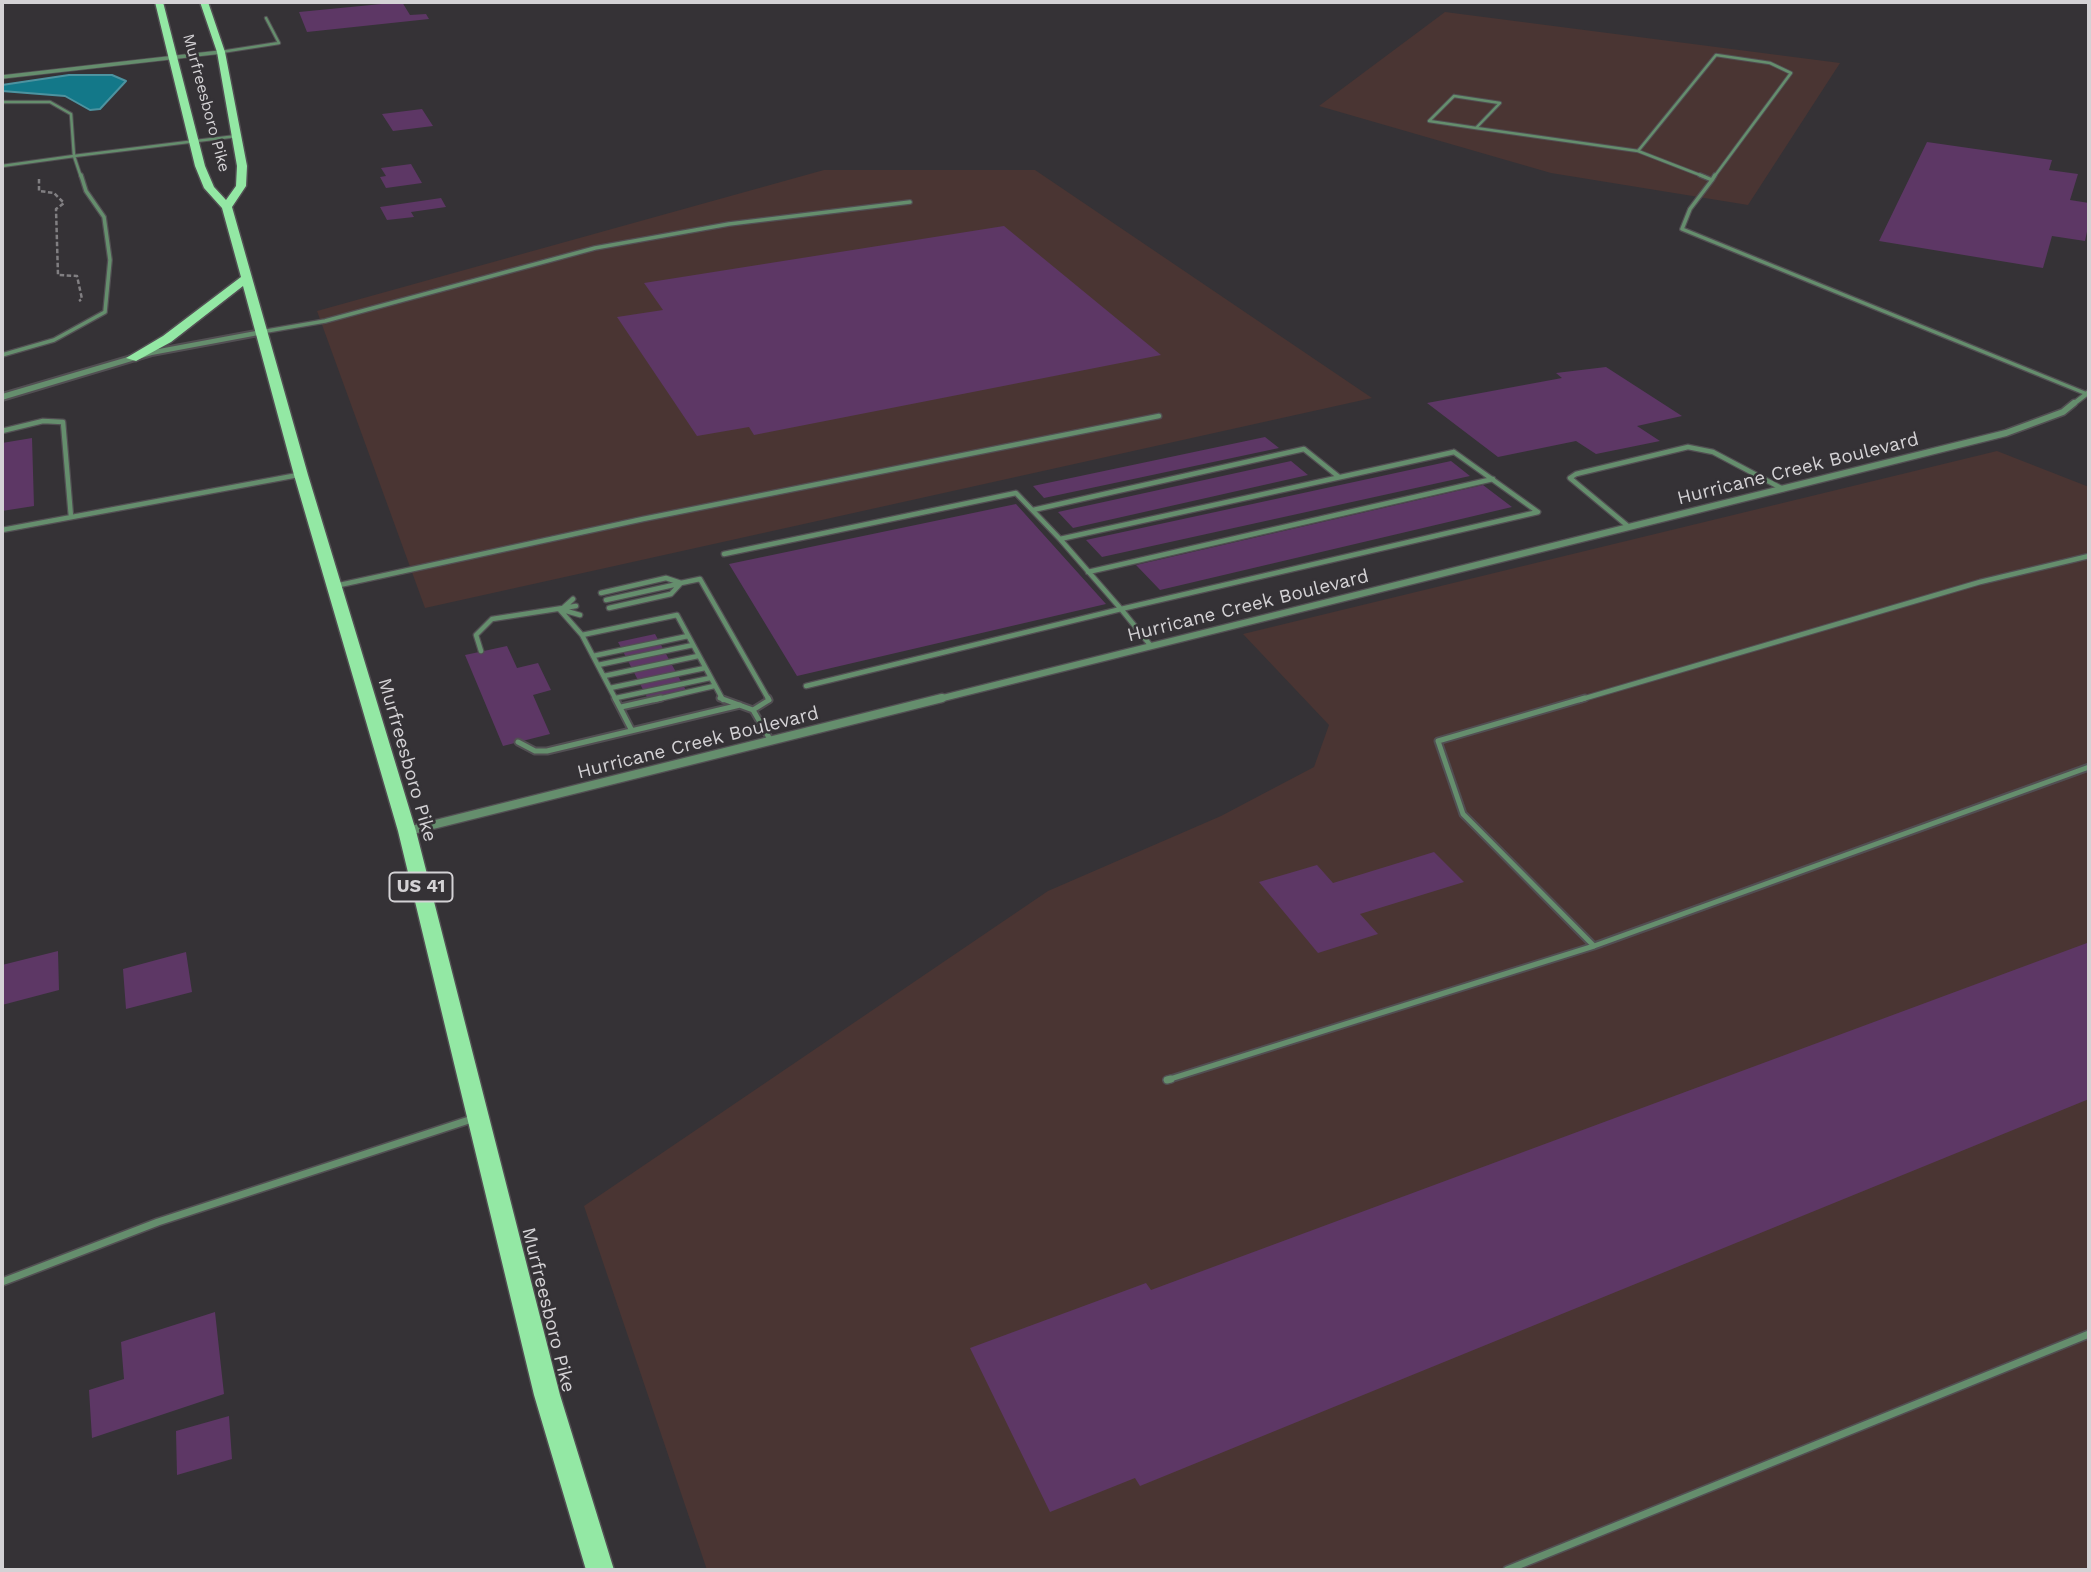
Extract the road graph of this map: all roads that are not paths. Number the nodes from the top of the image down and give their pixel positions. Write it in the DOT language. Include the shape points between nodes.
graph roads {
  1 [pos="159,2"];
  2 [pos="204,2"];
  3 [pos="266,18"];
  4 [pos="221,51"];
  5 [pos="173,57"];
  6 [pos="2,76"];
  7 [pos="2,102"];
  8 [pos="1476,128"];
  9 [pos="239,136"];
  10 [pos="194,142"];
  11 [pos="1638,151"];
  12 [pos="74,156"];
  13 [pos="2,166"];
  14 [pos="1712,180"];
  15 [pos="910,202"];
  16 [pos="227,207"];
  17 [pos="246,278"];
  18 [pos="261,332"];
  19 [pos="2,355"];
  20 [pos="132,358"];
  21 [pos="2088,393"];
  22 [pos="2,397"];
  23 [pos="1158,416"];
  24 [pos="2,431"];
  25 [pos="301,475"];
  26 [pos="1339,477"];
  27 [pos="1493,480"];
  28 [pos="1783,489"];
  29 [pos="1033,510"];
  30 [pos="71,517"];
  31 [pos="1629,527"];
  32 [pos="2,530"];
  33 [pos="1060,539"];
  34 [pos="724,554"];
  35 [pos="2089,556"];
  36 [pos="1088,572"];
  37 [pos="681,583"];
  38 [pos="335,586"];
  39 [pos="601,593"];
  40 [pos="573,599"];
  41 [pos="606,600"];
  42 [pos="576,606"];
  43 [pos="609,608"];
  44 [pos="1121,609"];
  45 [pos="560,610"];
  46 [pos="580,615"];
  47 [pos="582,635"];
  48 [pos="688,636"];
  49 [pos="693,645"];
  50 [pos="1151,646"];
  51 [pos="481,652"];
  52 [pos="593,656"];
  53 [pos="698,656"];
  54 [pos="598,665"];
  55 [pos="705,668"];
  56 [pos="604,676"];
  57 [pos="710,678"];
  58 [pos="714,686"];
  59 [pos="806,686"];
  60 [pos="610,688"];
  61 [pos="616,698"];
  62 [pos="740,705"];
  63 [pos="621,707"];
  64 [pos="753,710"];
  65 [pos="631,729"];
  66 [pos="771,741"];
  67 [pos="518,742"];
  68 [pos="2089,767"];
  69 [pos="407,831"];
  70 [pos="1594,946"];
  71 [pos="1167,1080"];
  72 [pos="478,1117"];
  73 [pos="2,1282"];
  74 [pos="2089,1334"];
  75 [pos="600,1570"];
  76 [pos="1507,1570"];
  1 -- 5 [label="main road, Murfreesboro Pike"];
  2 -- 4 [label="main road, Murfreesboro Pike"];
  3 -- 4 [label="lane" via="279,43"];
  4 -- 5 [label="street"];
  4 -- 9 [label="main road, Murfreesboro Pike"];
  5 -- 6 [label="street"];
  5 -- 10 [label="main road, Murfreesboro Pike"];
  7 -- 12 [label="lane" via="50,102 71,114"];
  8 -- 8 [label="lane" via="1453,125 1429,121 1454,96 1500,103"];
  8 -- 11 [label="lane"];
  9 -- 10 [label="lane"];
  9 -- 16 [label="main road, Murfreesboro Pike" via="241,186"];
  10 -- 12 [label="lane"];
  10 -- 16 [label="main road, Murfreesboro Pike" via="209,188"];
  11 -- 14 [label="lane"];
  11 -- 14 [label="lane" via="1716,55 1770,62 1791,73"];
  12 -- 13 [label="lane"];
  12 -- 19 [label="lane" via="86,191 104,217 110,260 106,312 54,340"];
  14 -- 21 [label="lane" via="1690,209 1682,229"];
  15 -- 18 [label="lane" via="729,224 595,248 325,321"];
  16 -- 17 [label="main road, Murfreesboro Pike / US 41"];
  17 -- 18 [label="main road, Murfreesboro Pike / US 41"];
  17 -- 20 [label="main road" via="167,339"];
  18 -- 20 [label="street"];
  18 -- 25 [label="main road, Murfreesboro Pike / US 41"];
  20 -- 22 [label="street"];
  21 -- 28 [label="street, Hurricane Creek Boulevard" via="2063,412 2006,433"];
  23 -- 38 [label="lane"];
  24 -- 30 [label="lane" via="43,421 63,422"];
  25 -- 30 [label="lane"];
  25 -- 38 [label="main road, Murfreesboro Pike / US 41"];
  26 -- 27 [label="lane" via="1454,452"];
  26 -- 29 [label="lane" via="1304,449"];
  26 -- 33 [label="lane"];
  27 -- 36 [label="lane"];
  27 -- 44 [label="lane" via="1538,512"];
  28 -- 31 [label="street, Hurricane Creek Boulevard"];
  28 -- 31 [label="lane" via="1713,452 1688,447 1570,478"];
  29 -- 33 [label="lane"];
  29 -- 34 [label="lane" via="1016,493"];
  30 -- 32 [label="lane"];
  31 -- 50 [label="street, Hurricane Creek Boulevard"];
  33 -- 36 [label="lane"];
  35 -- 70 [label="lane" via="1980,582 1438,741 1463,814"];
  36 -- 44 [label="lane"];
  37 -- 39 [label="lane" via="666,578"];
  37 -- 41 [label="lane"];
  37 -- 43 [label="lane" via="671,594"];
  37 -- 64 [label="lane" via="700,579 754,671 769,699"];
  38 -- 69 [label="main road, Murfreesboro Pike / US 41"];
  40 -- 45 [label="lane"];
  42 -- 45 [label="lane"];
  44 -- 50 [label="lane"];
  44 -- 59 [label="lane"];
  45 -- 46 [label="lane"];
  45 -- 47 [label="lane"];
  45 -- 51 [label="lane" via="492,619 476,635"];
  47 -- 48 [label="lane" via="677,615"];
  47 -- 52 [label="lane"];
  48 -- 49 [label="lane"];
  48 -- 52 [label="lane"];
  49 -- 53 [label="lane"];
  49 -- 54 [label="lane"];
  50 -- 66 [label="street, Hurricane Creek Boulevard"];
  52 -- 54 [label="lane"];
  53 -- 55 [label="lane"];
  53 -- 56 [label="lane"];
  54 -- 56 [label="lane"];
  55 -- 57 [label="lane"];
  55 -- 60 [label="lane"];
  56 -- 60 [label="lane"];
  57 -- 58 [label="lane"];
  57 -- 61 [label="lane"];
  58 -- 62 [label="lane" via="721,699"];
  58 -- 63 [label="lane"];
  60 -- 61 [label="lane"];
  61 -- 63 [label="lane"];
  62 -- 64 [label="lane"];
  62 -- 65 [label="lane"];
  63 -- 65 [label="lane"];
  64 -- 66 [label="lane"];
  65 -- 67 [label="lane" via="548,751 535,751"];
  66 -- 69 [label="street, Hurricane Creek Boulevard"];
  68 -- 70 [label="lane"];
  69 -- 72 [label="main road, Murfreesboro Pike / US 41"];
  70 -- 71 [label="lane"];
  72 -- 73 [label="lane" via="158,1222"];
  72 -- 75 [label="main road, Murfreesboro Pike / US 41" via="547,1395"];
  74 -- 76 [label="lane"];
}
